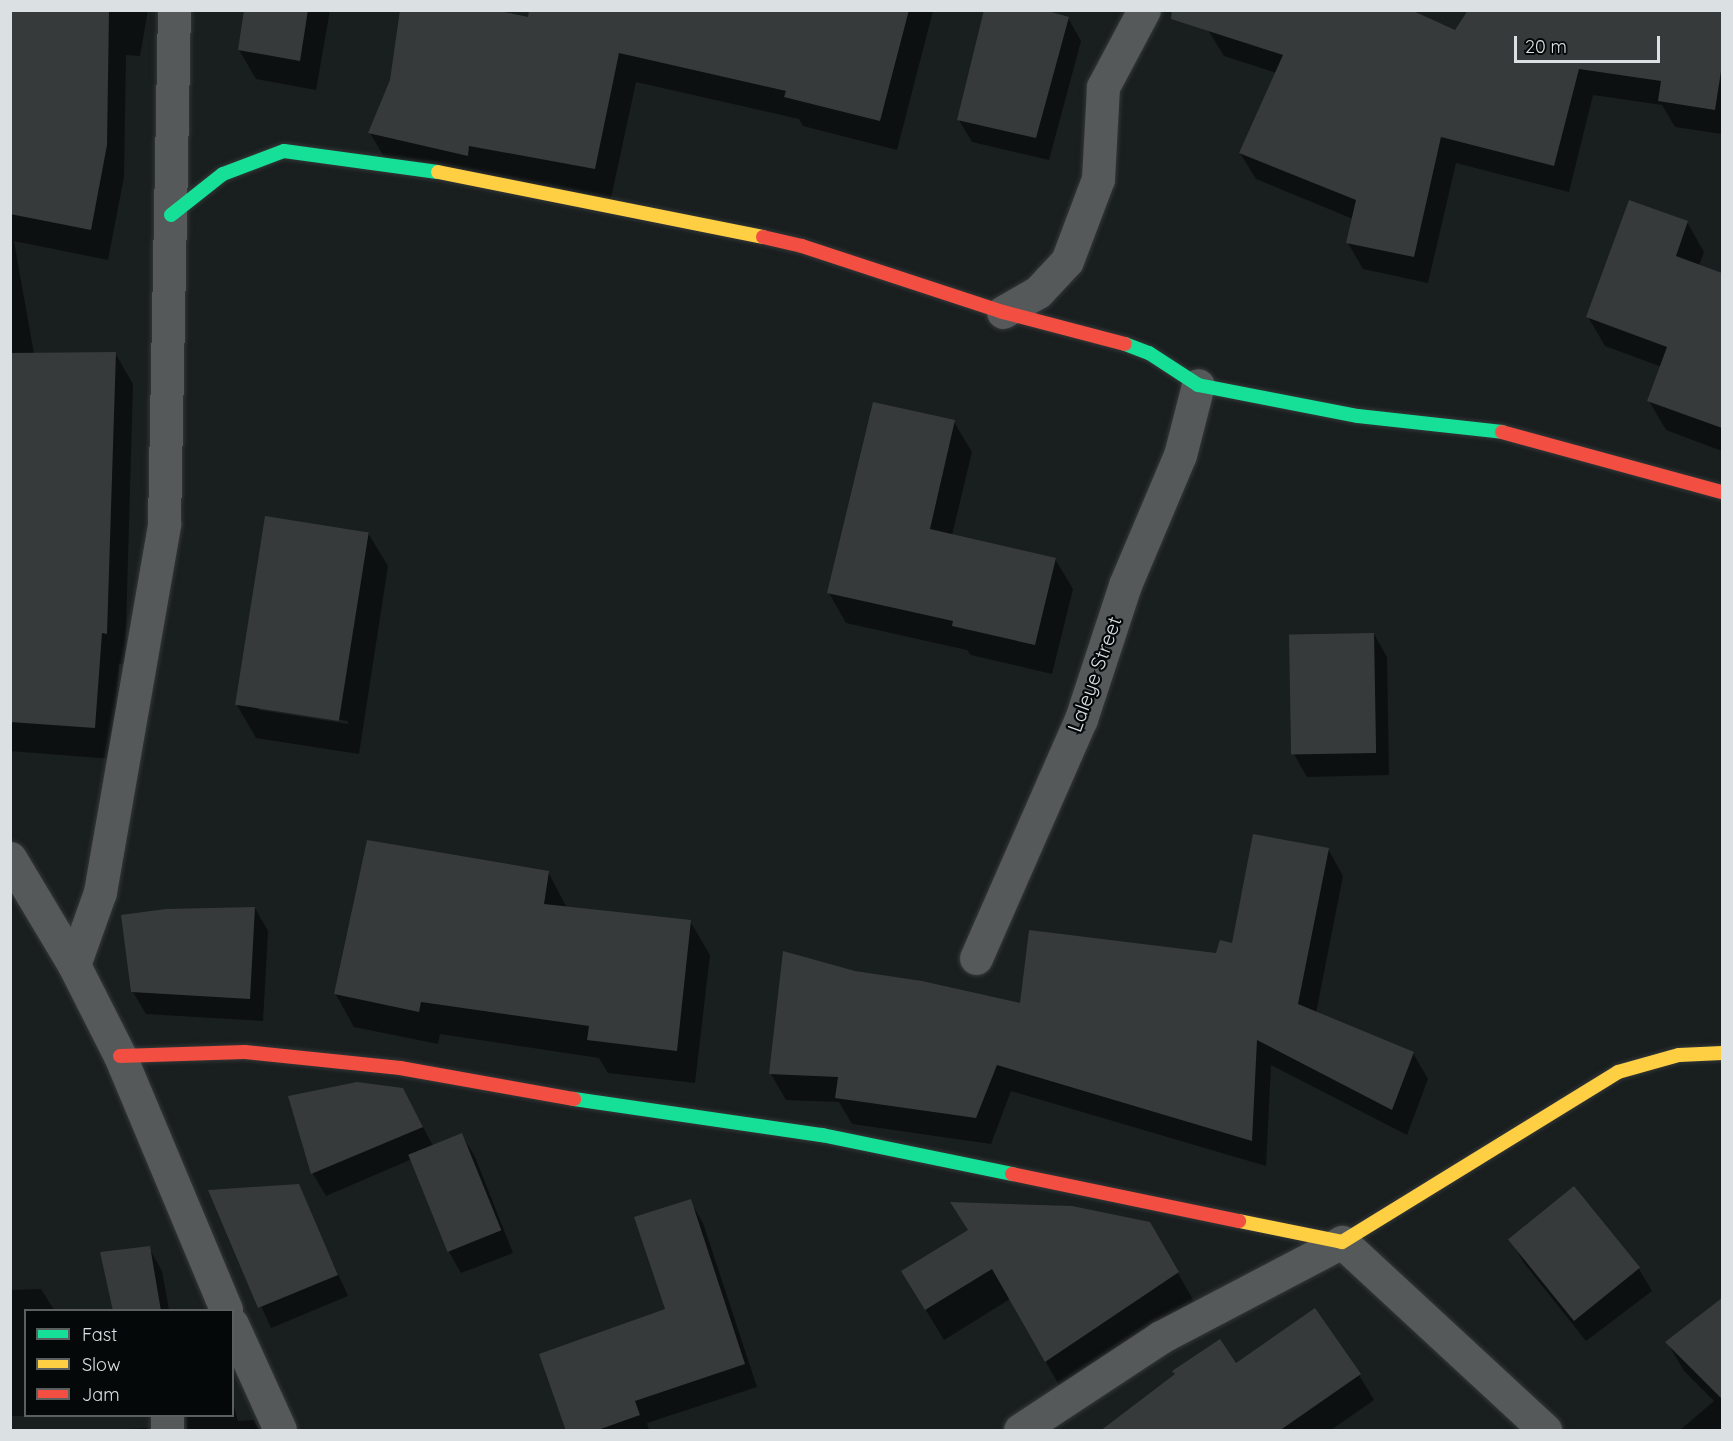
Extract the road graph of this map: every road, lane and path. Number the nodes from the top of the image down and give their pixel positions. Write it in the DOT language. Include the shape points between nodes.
graph roads {
  1 [pos="174,10"];
  2 [pos="1144,10"];
  3 [pos="171,215"];
  4 [pos="1003,312"];
  5 [pos="1197,385"];
  6 [pos="1722,492"];
  7 [pos="10,858"];
  8 [pos="976,958"];
  9 [pos="74,965"];
  10 [pos="1722,1053"];
  11 [pos="120,1056"];
  12 [pos="1342,1242"];
  13 [pos="218,1305"];
  14 [pos="234,1328"];
  15 [pos="280,1431"];
  16 [pos="1020,1431"];
  17 [pos="1545,1431"];
  1 -- 3 [label="street"];
  2 -- 4 [label="street" via="1103,87 1098,179 1067,261 1038,292"];
  3 -- 4 [label="street" via="223,174 252,160 284,152 348,156 757,235"];
  3 -- 9 [label="street" via="164,524 107,859 100,892"];
  4 -- 5 [label="street" via="1128,345 1149,353"];
  5 -- 6 [label="street" via="1358,416 1500,431"];
  5 -- 8 [label="street, Laleye Street" via="1180,455 1125,585 1081,719"];
  7 -- 9 [label="street"];
  9 -- 11 [label="street"];
  10 -- 12 [label="street" via="1679,1055 1618,1072"];
  11 -- 12 [label="street" via="245,1052 400,1068 644,1111 822,1135"];
  11 -- 13 [label="street"];
  12 -- 16 [label="street" via="1161,1337"];
  12 -- 17 [label="street"];
  14 -- 15 [label="street"];
}
